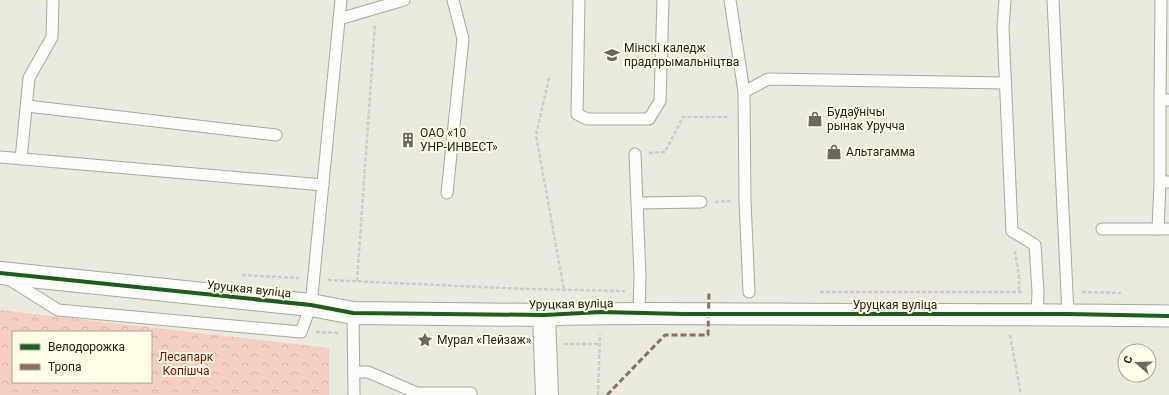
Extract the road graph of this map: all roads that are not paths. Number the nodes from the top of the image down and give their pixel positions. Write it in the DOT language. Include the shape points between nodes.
graph roads {
  1 [pos="53,0"];
  2 [pos="341,0"];
  3 [pos="404,0"];
  4 [pos="453,0"];
  5 [pos="579,0"];
  6 [pos="663,0"];
  7 [pos="730,0"];
  8 [pos="1005,0"];
  9 [pos="1053,0"];
  10 [pos="1161,0"];
  11 [pos="339,19"];
  12 [pos="1005,83"];
  13 [pos="744,92"];
  14 [pos="1164,100"];
  15 [pos="27,106"];
  16 [pos="276,135"];
  17 [pos="635,154"];
  18 [pos="0,157"];
  19 [pos="21,159"];
  20 [pos="1164,182"];
  21 [pos="323,185"];
  22 [pos="447,193"];
  23 [pos="701,202"];
  24 [pos="638,203"];
  25 [pos="1102,229"];
  26 [pos="1163,229"];
  27 [pos="0,273"];
  28 [pos="749,292"];
  29 [pos="311,305"];
  30 [pos="352,313"];
  31 [pos="639,313"];
  32 [pos="1068,314"];
  33 [pos="544,315"];
  34 [pos="1037,315"];
  35 [pos="1169,316"];
  36 [pos="354,372"];
  37 [pos="354,395"];
  38 [pos="471,395"];
  39 [pos="547,395"];
  1 -- 15 [label="lane" via="52,37 29,78"];
  2 -- 11 [label="lane"];
  3 -- 11 [label="lane"];
  4 -- 22 [label="lane" via="463,39"];
  5 -- 6 [label="lane" via="576,114 587,119 649,119 660,101"];
  7 -- 13 [label="lane"];
  8 -- 12 [label="lane"];
  9 -- 32 [label="lane"];
  10 -- 14 [label="lane"];
  11 -- 21 [label="lane"];
  12 -- 13 [label="lane" via="768,79"];
  12 -- 34 [label="lane" via="1012,231 1035,245"];
  13 -- 28 [label="lane"];
  14 -- 20 [label="lane"];
  15 -- 16 [label="lane"];
  15 -- 19 [label="lane"];
  17 -- 24 [label="lane"];
  18 -- 19 [label="lane"];
  19 -- 21 [label="lane"];
  20 -- 26 [label="lane"];
  21 -- 29 [label="lane"];
  23 -- 24 [label="lane"];
  24 -- 31 [label="lane"];
  25 -- 26 [label="lane"];
  27 -- 29 [label="street, Уруцкая вуліца"];
  27 -- 29 [label="lane" via="58,310 301,332"];
  29 -- 30 [label="street, Уруцкая вуліца"];
  30 -- 33 [label="street, Уруцкая вуліца"];
  30 -- 36 [label="lane"];
  31 -- 33 [label="street, Уруцкая вуліца"];
  31 -- 34 [label="street, Уруцкая вуліца"];
  32 -- 34 [label="street, Уруцкая вуліца"];
  32 -- 35 [label="street, Уруцкая вуліца"];
  33 -- 39 [label="street"];
  36 -- 37 [label="lane"];
  36 -- 38 [label="lane" via="368,372 417,394"];
}
